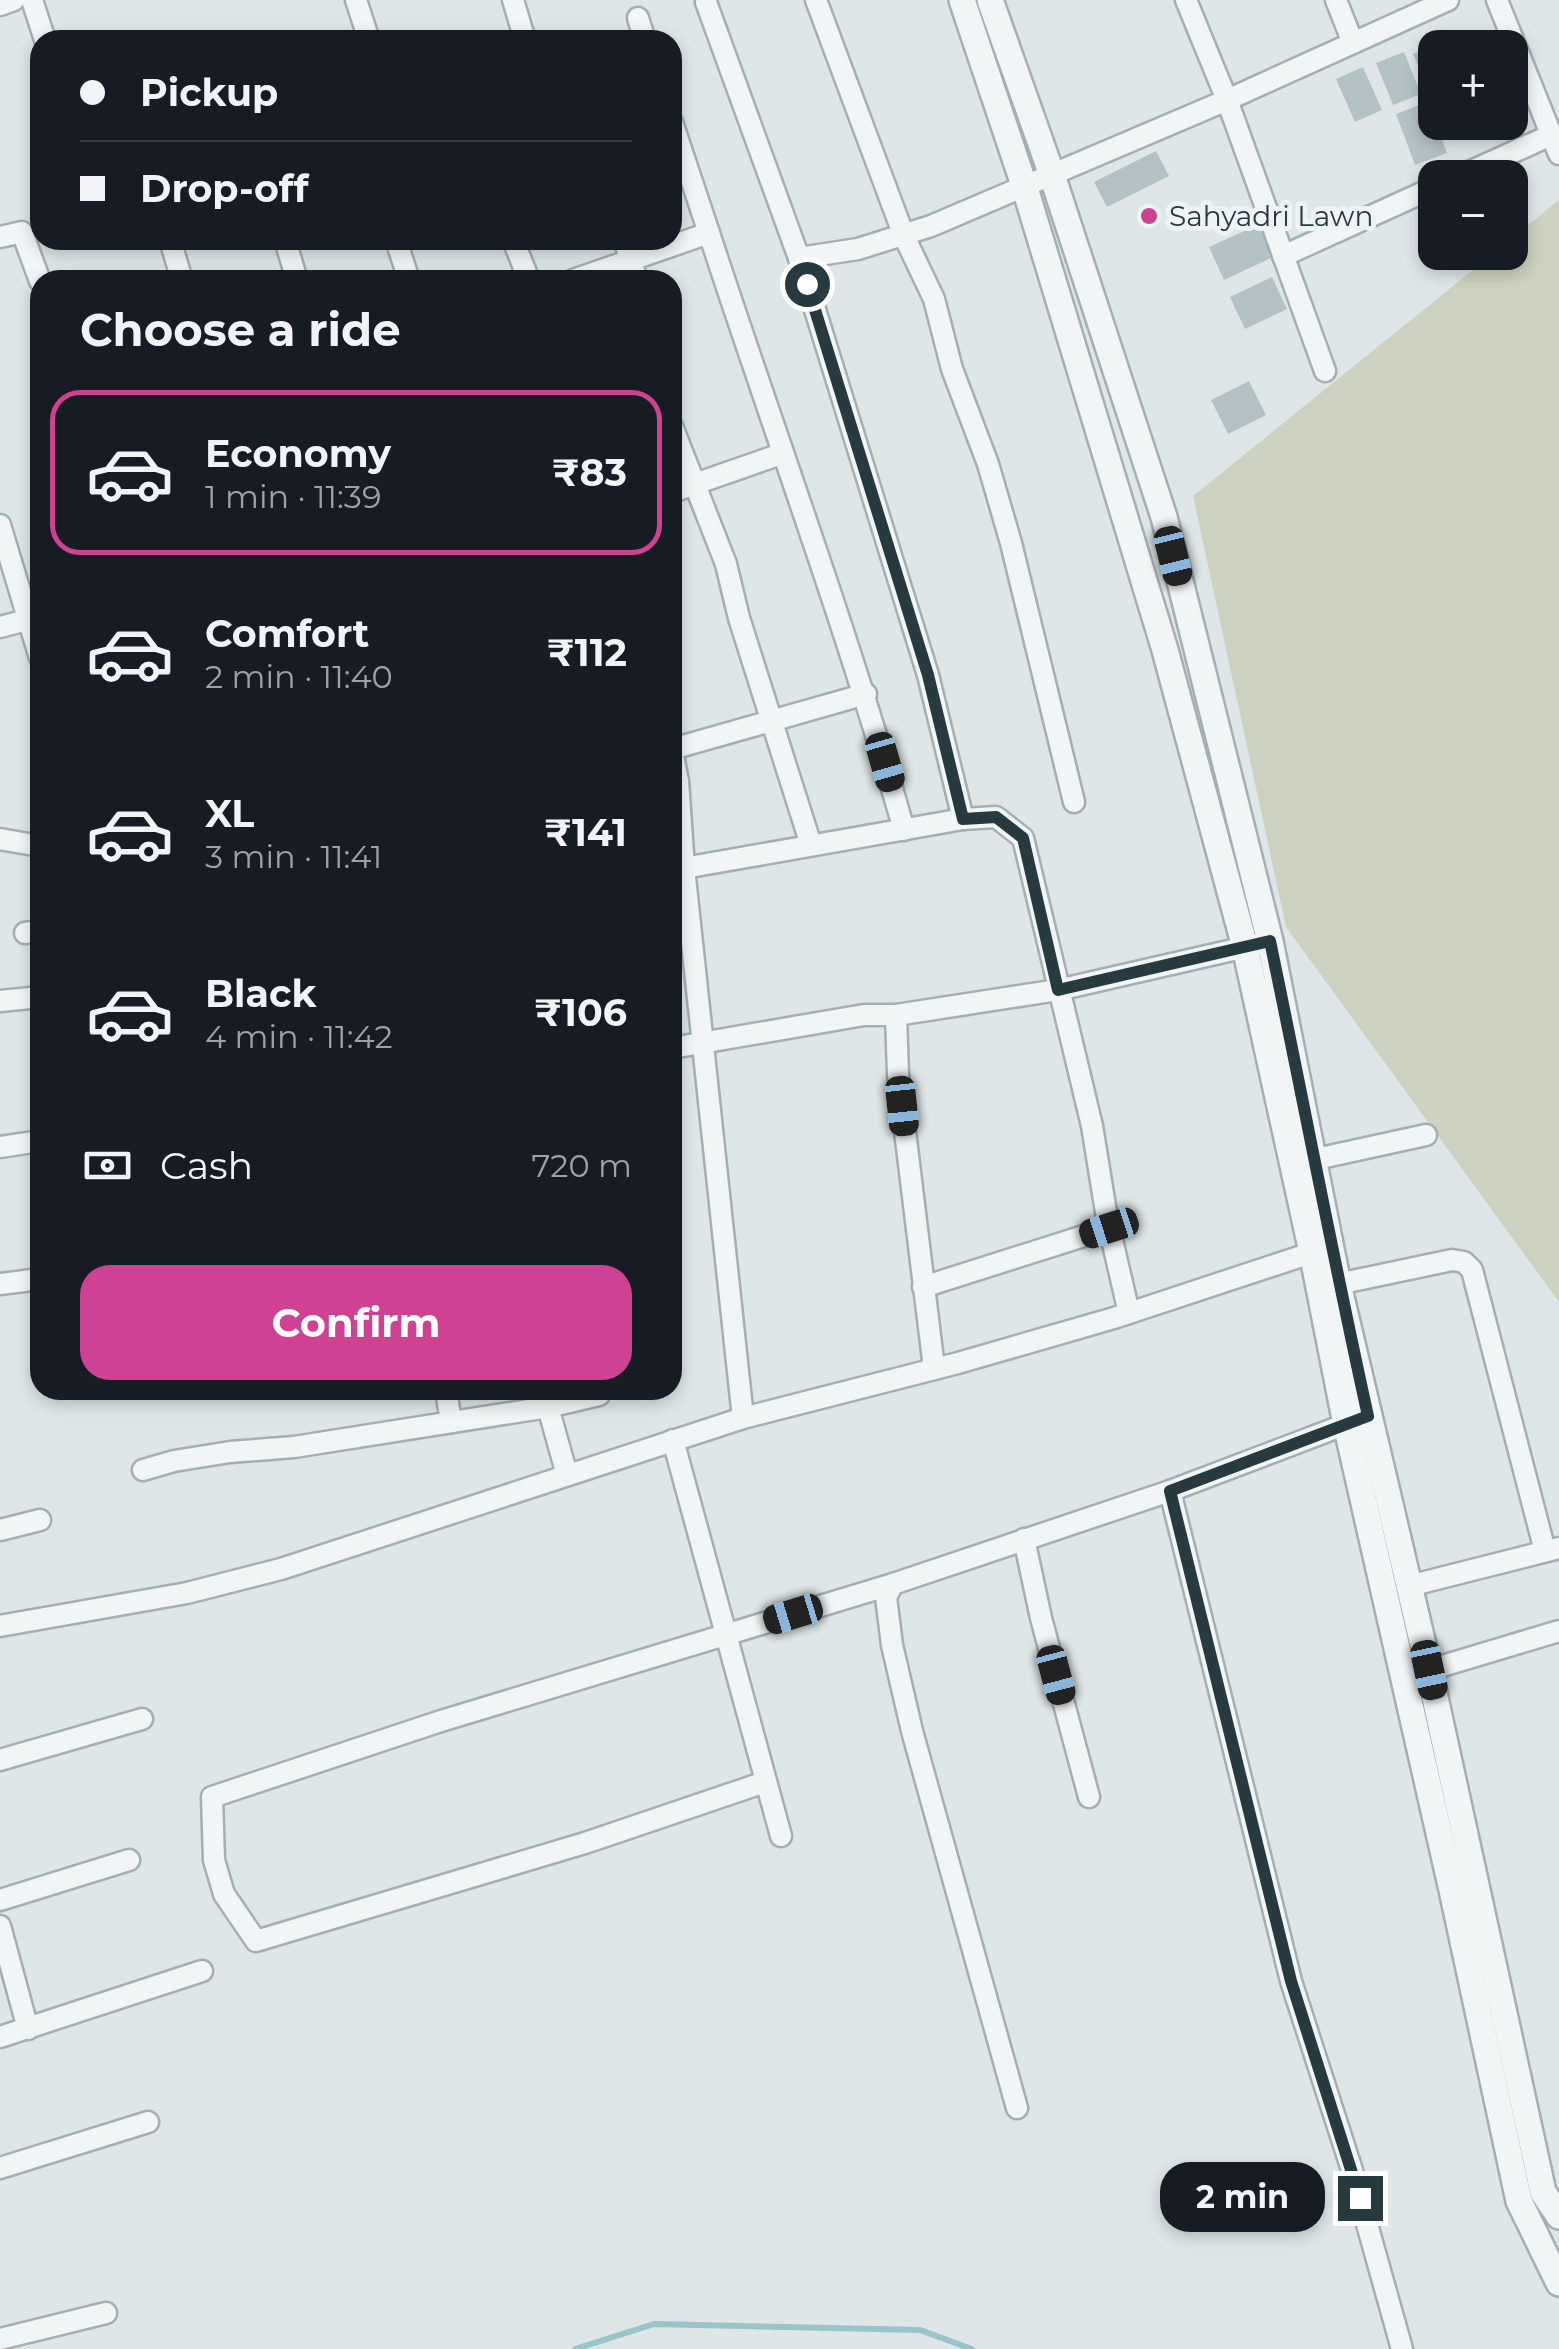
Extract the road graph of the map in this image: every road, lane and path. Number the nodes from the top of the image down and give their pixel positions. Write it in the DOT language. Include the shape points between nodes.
graph roads {
  1 [pos="14,0"];
  2 [pos="32,0"];
  3 [pos="356,0"];
  4 [pos="513,0"];
  5 [pos="816,0"];
  6 [pos="962,0"];
  7 [pos="990,0"];
  8 [pos="1186,0"];
  9 [pos="1336,0"];
  10 [pos="1448,0"];
  11 [pos="1496,0"];
  12 [pos="706,2"];
  13 [pos="0,5"];
  14 [pos="638,18"];
  15 [pos="42,30"];
  16 [pos="366,30"];
  17 [pos="522,30"];
  18 [pos="642,30"];
  19 [pos="1353,43"];
  20 [pos="1227,100"];
  21 [pos="1555,144"];
  22 [pos="682,151"];
  23 [pos="1508,160"];
  24 [pos="1052,172"];
  25 [pos="1024,185"];
  26 [pos="1418,195"];
  27 [pos="710,233"];
  28 [pos="904,236"];
  29 [pos="0,237"];
  30 [pos="682,243"];
  31 [pos="660,250"];
  32 [pos="1283,256"];
  33 [pos="799,258"];
  34 [pos="631,260"];
  35 [pos="36,270"];
  36 [pos="602,270"];
  37 [pos="1324,372"];
  38 [pos="682,451"];
  39 [pos="781,454"];
  40 [pos="695,483"];
  41 [pos="682,488"];
  42 [pos="0,525"];
  43 [pos="30,607"];
  44 [pos="30,619"];
  45 [pos="0,627"];
  46 [pos="866,694"];
  47 [pos="774,721"];
  48 [pos="682,747"];
  49 [pos="1074,802"];
  50 [pos="963,819"];
  51 [pos="904,830"];
  52 [pos="0,839"];
  53 [pos="30,844"];
  54 [pos="812,845"];
  55 [pos="682,849"];
  56 [pos="684,868"];
  57 [pos="1270,941"];
  58 [pos="1245,948"];
  59 [pos="1058,990"];
  60 [pos="30,998"];
  61 [pos="0,1002"];
  62 [pos="896,1015"];
  63 [pos="701,1044"];
  64 [pos="682,1047"];
  65 [pos="1426,1135"];
  66 [pos="30,1142"];
  67 [pos="0,1147"];
  68 [pos="1316,1158"];
  69 [pos="1109,1228"];
  70 [pos="1321,1250"];
  71 [pos="30,1280"];
  72 [pos="0,1284"];
  73 [pos="1338,1284"];
  74 [pos="923,1288"];
  75 [pos="1129,1313"];
  76 [pos="934,1368"];
  77 [pos="448,1400"];
  78 [pos="575,1400"];
  79 [pos="548,1407"];
  80 [pos="743,1418"];
  81 [pos="1357,1420"];
  82 [pos="451,1422"];
  83 [pos="674,1440"];
  84 [pos="143,1470"];
  85 [pos="567,1475"];
  86 [pos="1170,1491"];
  87 [pos="40,1520"];
  88 [pos="0,1530"];
  89 [pos="1024,1540"];
  90 [pos="1552,1550"];
  91 [pos="893,1584"];
  92 [pos="1409,1586"];
  93 [pos="0,1626"];
  94 [pos="1559,1631"];
  95 [pos="726,1635"];
  96 [pos="1429,1670"];
  97 [pos="142,1719"];
  98 [pos="0,1760"];
  99 [pos="765,1782"];
  100 [pos="1089,1797"];
  101 [pos="781,1836"];
  102 [pos="129,1860"];
  103 [pos="0,1900"];
  104 [pos="0,1926"];
  105 [pos="202,1970"];
  106 [pos="28,2029"];
  107 [pos="0,2038"];
  108 [pos="1017,2108"];
  109 [pos="148,2122"];
  110 [pos="0,2168"];
  111 [pos="1559,2216"];
  112 [pos="1559,2283"];
  113 [pos="106,2313"];
  114 [pos="0,2338"];
  115 [pos="1402,2349"];
  1 -- 13 [label="street"];
  2 -- 15 [label="street"];
  3 -- 16 [label="street"];
  4 -- 17 [label="street"];
  5 -- 28 [label="street"];
  6 -- 25 [label="street"];
  7 -- 24 [label="street"];
  8 -- 20 [label="street"];
  9 -- 19 [label="street"];
  10 -- 19 [label="street"];
  11 -- 21 [label="street"];
  12 -- 33 [label="street"];
  14 -- 18 [label="street"];
  19 -- 20 [label="street"];
  20 -- 24 [label="street"];
  20 -- 32 [label="street"];
  21 -- 23 [label="street"];
  22 -- 27 [label="street"];
  24 -- 25 [label="street"];
  24 -- 57 [label="street" via="1164,517"];
  25 -- 28 [label="street"];
  25 -- 58 [label="street" via="1165,650"];
  26 -- 32 [label="street"];
  27 -- 30 [label="street"];
  27 -- 39 [label="street"];
  28 -- 33 [label="street"];
  28 -- 49 [label="street" via="934,298 952,370 988,464"];
  29 -- 35 [label="street" via="22,232"];
  31 -- 34 [label="street"];
  32 -- 37 [label="street"];
  33 -- 50 [label="street" via="928,675"];
  34 -- 36 [label="street"];
  38 -- 40 [label="street"];
  39 -- 40 [label="street"];
  39 -- 46 [label="street"];
  40 -- 41 [label="street"];
  40 -- 47 [label="street"];
  42 -- 43 [label="street"];
  44 -- 45 [label="street"];
  46 -- 47 [label="street"];
  46 -- 51 [label="street"];
  47 -- 48 [label="street"];
  47 -- 54 [label="street"];
  50 -- 51 [label="street"];
  50 -- 59 [label="street" via="996,817 1023,838"];
  51 -- 54 [label="street"];
  52 -- 53 [label="street"];
  54 -- 56 [label="street"];
  55 -- 56 [label="street"];
  56 -- 63 [label="street"];
  57 -- 58 [label="street"];
  57 -- 68 [label="street"];
  58 -- 59 [label="street"];
  58 -- 70 [label="street"];
  59 -- 62 [label="street"];
  59 -- 69 [label="street"];
  60 -- 61 [label="street"];
  62 -- 63 [label="street"];
  62 -- 74 [label="street"];
  63 -- 64 [label="street"];
  63 -- 80 [label="street"];
  65 -- 68 [label="street"];
  66 -- 67 [label="street"];
  68 -- 70 [label="street"];
  69 -- 74 [label="street"];
  69 -- 75 [label="street"];
  70 -- 73 [label="street"];
  70 -- 75 [label="street"];
  70 -- 81 [label="street"];
  71 -- 72 [label="street"];
  73 -- 81 [label="street"];
  73 -- 90 [label="street" via="1452,1260 1472,1270"];
  74 -- 76 [label="street"];
  75 -- 76 [label="street"];
  76 -- 80 [label="street"];
  77 -- 82 [label="street"];
  78 -- 79 [label="street"];
  79 -- 82 [label="street"];
  79 -- 85 [label="street"];
  80 -- 83 [label="street"];
  81 -- 86 [label="street"];
  81 -- 92 [label="street"];
  81 -- 112 [label="street" via="1519,2202"];
  82 -- 84 [label="street"];
  83 -- 85 [label="street"];
  83 -- 95 [label="street"];
  85 -- 93 [label="street" via="281,1569"];
  86 -- 89 [label="street"];
  86 -- 115 [label="street" via="1291,1981"];
  87 -- 88 [label="street"];
  89 -- 91 [label="street"];
  89 -- 100 [label="street"];
  90 -- 92 [label="street"];
  91 -- 95 [label="street"];
  91 -- 108 [label="street" via="886,1597 896,1662"];
  92 -- 96 [label="street"];
  94 -- 96 [label="street"];
  95 -- 99 [label="street"];
  95 -- 99 [label="street" via="212,1797 214,1860 224,1894 256,1941"];
  96 -- 111 [label="street" via="1544,2192"];
  97 -- 98 [label="street"];
  99 -- 101 [label="street"];
  102 -- 103 [label="street"];
  104 -- 106 [label="street"];
  105 -- 106 [label="street"];
  106 -- 107 [label="street"];
  109 -- 110 [label="street"];
  113 -- 114 [label="street"];
}
